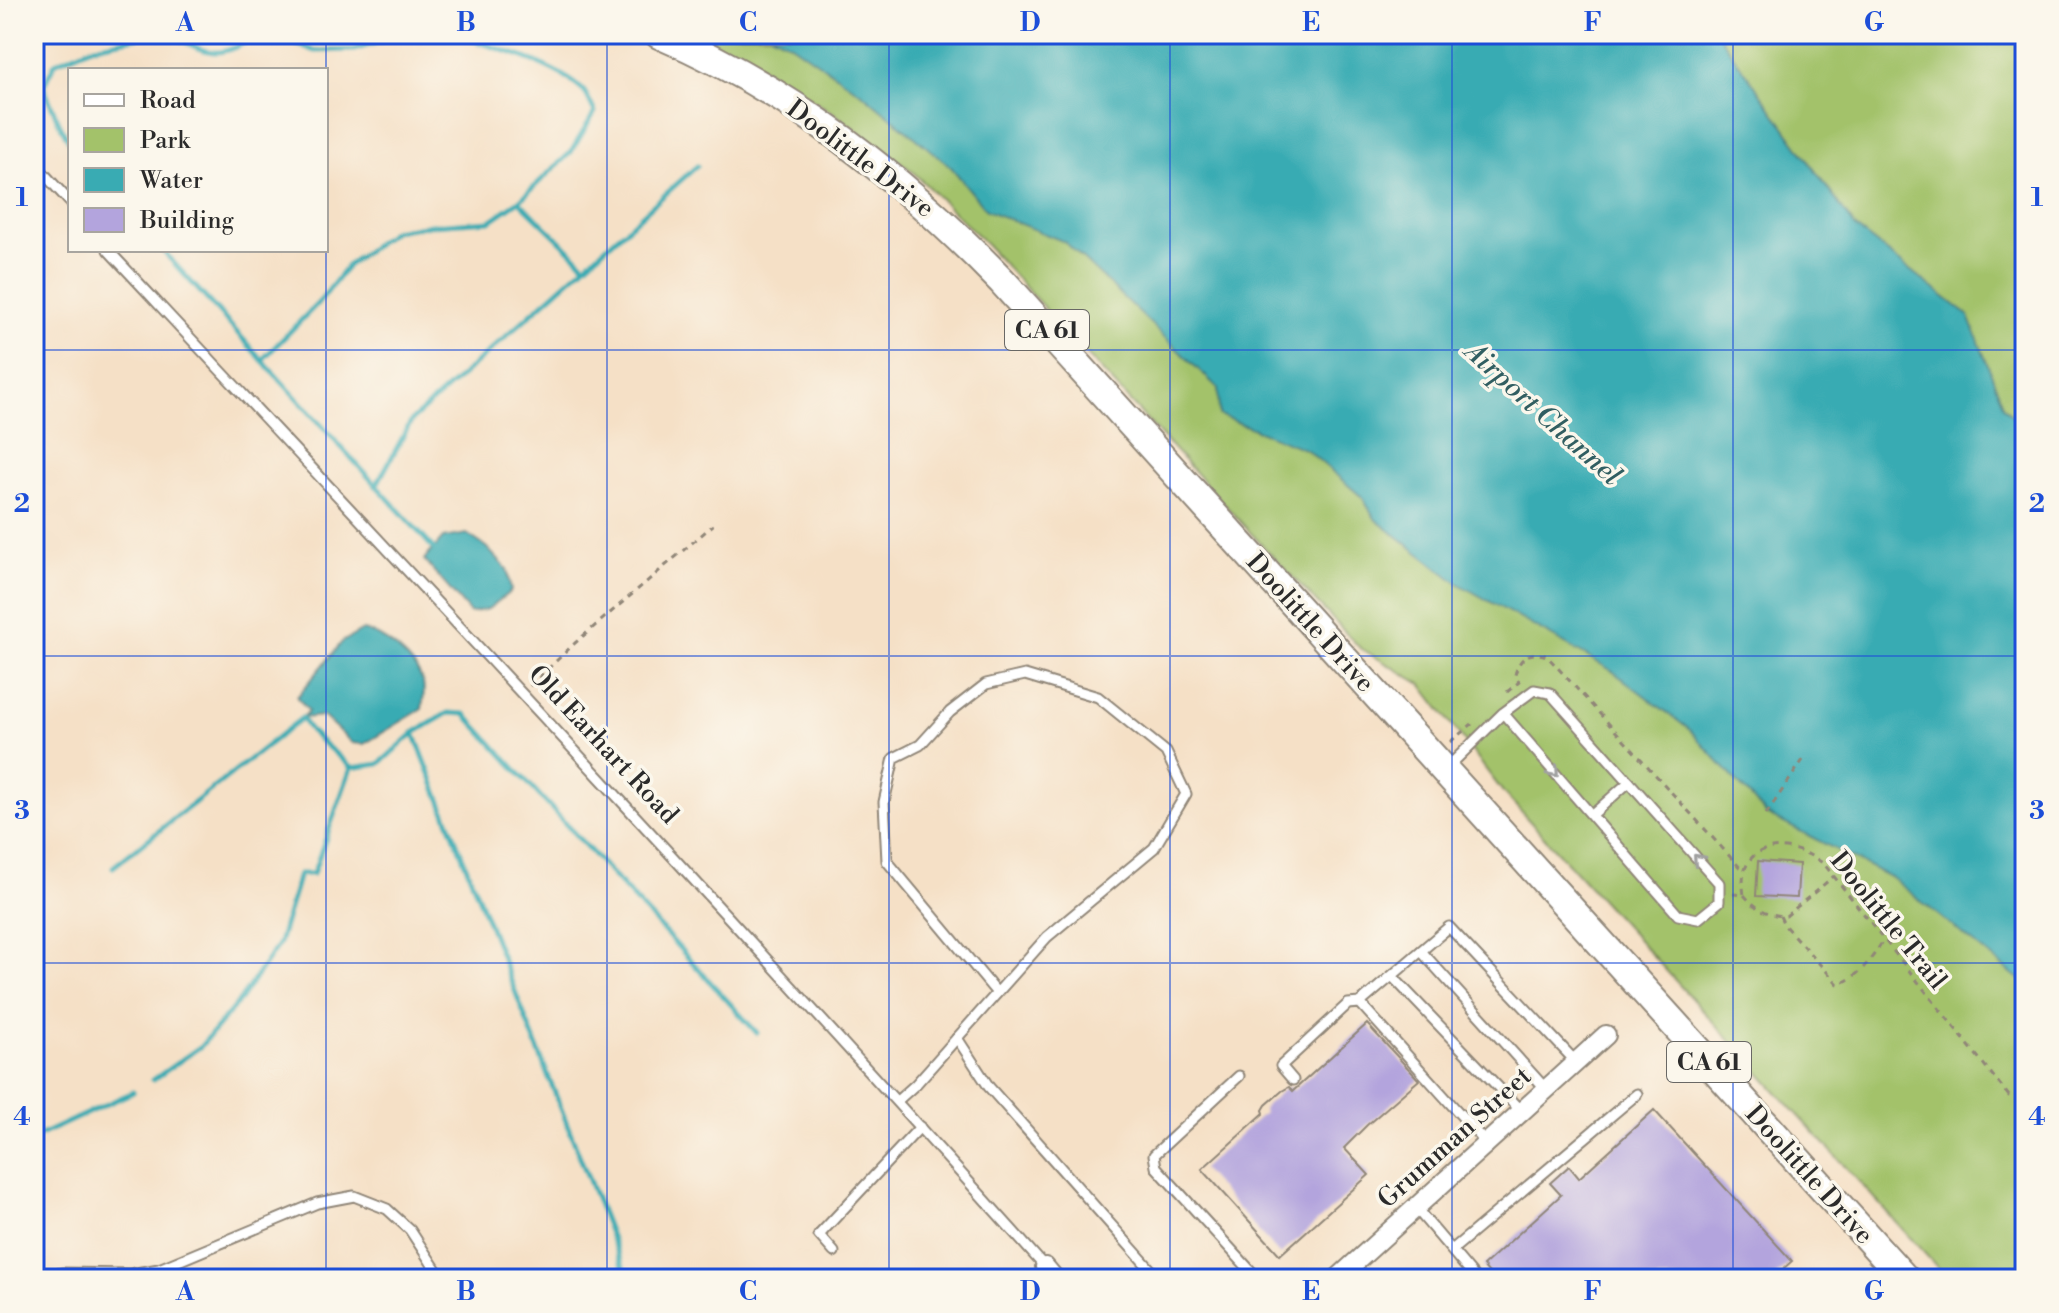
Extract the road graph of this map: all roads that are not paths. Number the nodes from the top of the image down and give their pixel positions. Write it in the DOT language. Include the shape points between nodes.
graph roads {
  1 [pos="659,34"];
  2 [pos="34,163"];
  3 [pos="68,200"];
  4 [pos="110,252"];
  5 [pos="1503,713"];
  6 [pos="1445,770"];
  7 [pos="1629,782"];
  8 [pos="1592,815"];
  9 [pos="1421,951"];
  10 [pos="1392,976"];
  11 [pos="997,993"];
  12 [pos="1360,1003"];
  13 [pos="1606,1035"];
  14 [pos="957,1038"];
  15 [pos="1576,1062"];
  16 [pos="1239,1076"];
  17 [pos="1293,1080"];
  18 [pos="1545,1088"];
  19 [pos="1637,1094"];
  20 [pos="897,1101"];
  21 [pos="1521,1111"];
  22 [pos="920,1127"];
  23 [pos="1486,1143"];
  24 [pos="1415,1207"];
  25 [pos="1452,1250"];
  26 [pos="834,1252"];
  27 [pos="1050,1273"];
  28 [pos="34,1277"];
  29 [pos="442,1279"];
  30 [pos="1159,1279"];
  31 [pos="1258,1279"];
  32 [pos="1337,1279"];
  33 [pos="1476,1279"];
  34 [pos="1905,1279"];
  1 -- 6 [label="main road, Doolittle Drive / CA 61" via="797,106 883,169 952,229"];
  2 -- 3 [label="lane"];
  4 -- 20 [label="lane, Old Earhart Road"];
  5 -- 6 [label="lane"];
  5 -- 7 [label="lane" via="1534,690 1550,693"];
  5 -- 8 [label="lane, one-way"];
  6 -- 34 [label="main road, Doolittle Drive / CA 61"];
  7 -- 8 [label="lane"];
  8 -- 7 [label="lane, one-way" via="1678,915 1698,919 1719,902 1719,883"];
  9 -- 10 [label="lane"];
  9 -- 15 [label="lane" via="1449,927"];
  9 -- 18 [label="lane"];
  10 -- 12 [label="lane"];
  10 -- 21 [label="lane"];
  11 -- 11 [label="lane" via="1047,937 1154,848 1186,794 1166,752 1098,697 1025,675 986,684 920,745 894,758 884,802 887,861"];
  11 -- 14 [label="lane"];
  12 -- 17 [label="lane" via="1348,1004 1281,1066"];
  12 -- 23 [label="lane"];
  13 -- 15 [label="street, Grumman Street"];
  14 -- 20 [label="lane"];
  14 -- 30 [label="lane" via="989,1087"];
  15 -- 18 [label="street, Grumman Street"];
  16 -- 31 [label="lane" via="1154,1155 1156,1167"];
  18 -- 21 [label="street, Grumman Street"];
  19 -- 25 [label="lane"];
  20 -- 22 [label="lane, Old Earhart Road"];
  21 -- 23 [label="street, Grumman Street"];
  22 -- 26 [label="lane" via="819,1235"];
  22 -- 27 [label="lane, Old Earhart Road"];
  23 -- 24 [label="street, Grumman Street"];
  24 -- 25 [label="lane"];
  24 -- 32 [label="street, Grumman Street"];
  25 -- 33 [label="lane"];
  28 -- 29 [label="lane" via="159,1269 317,1203 354,1196 387,1209 410,1230"];
}
